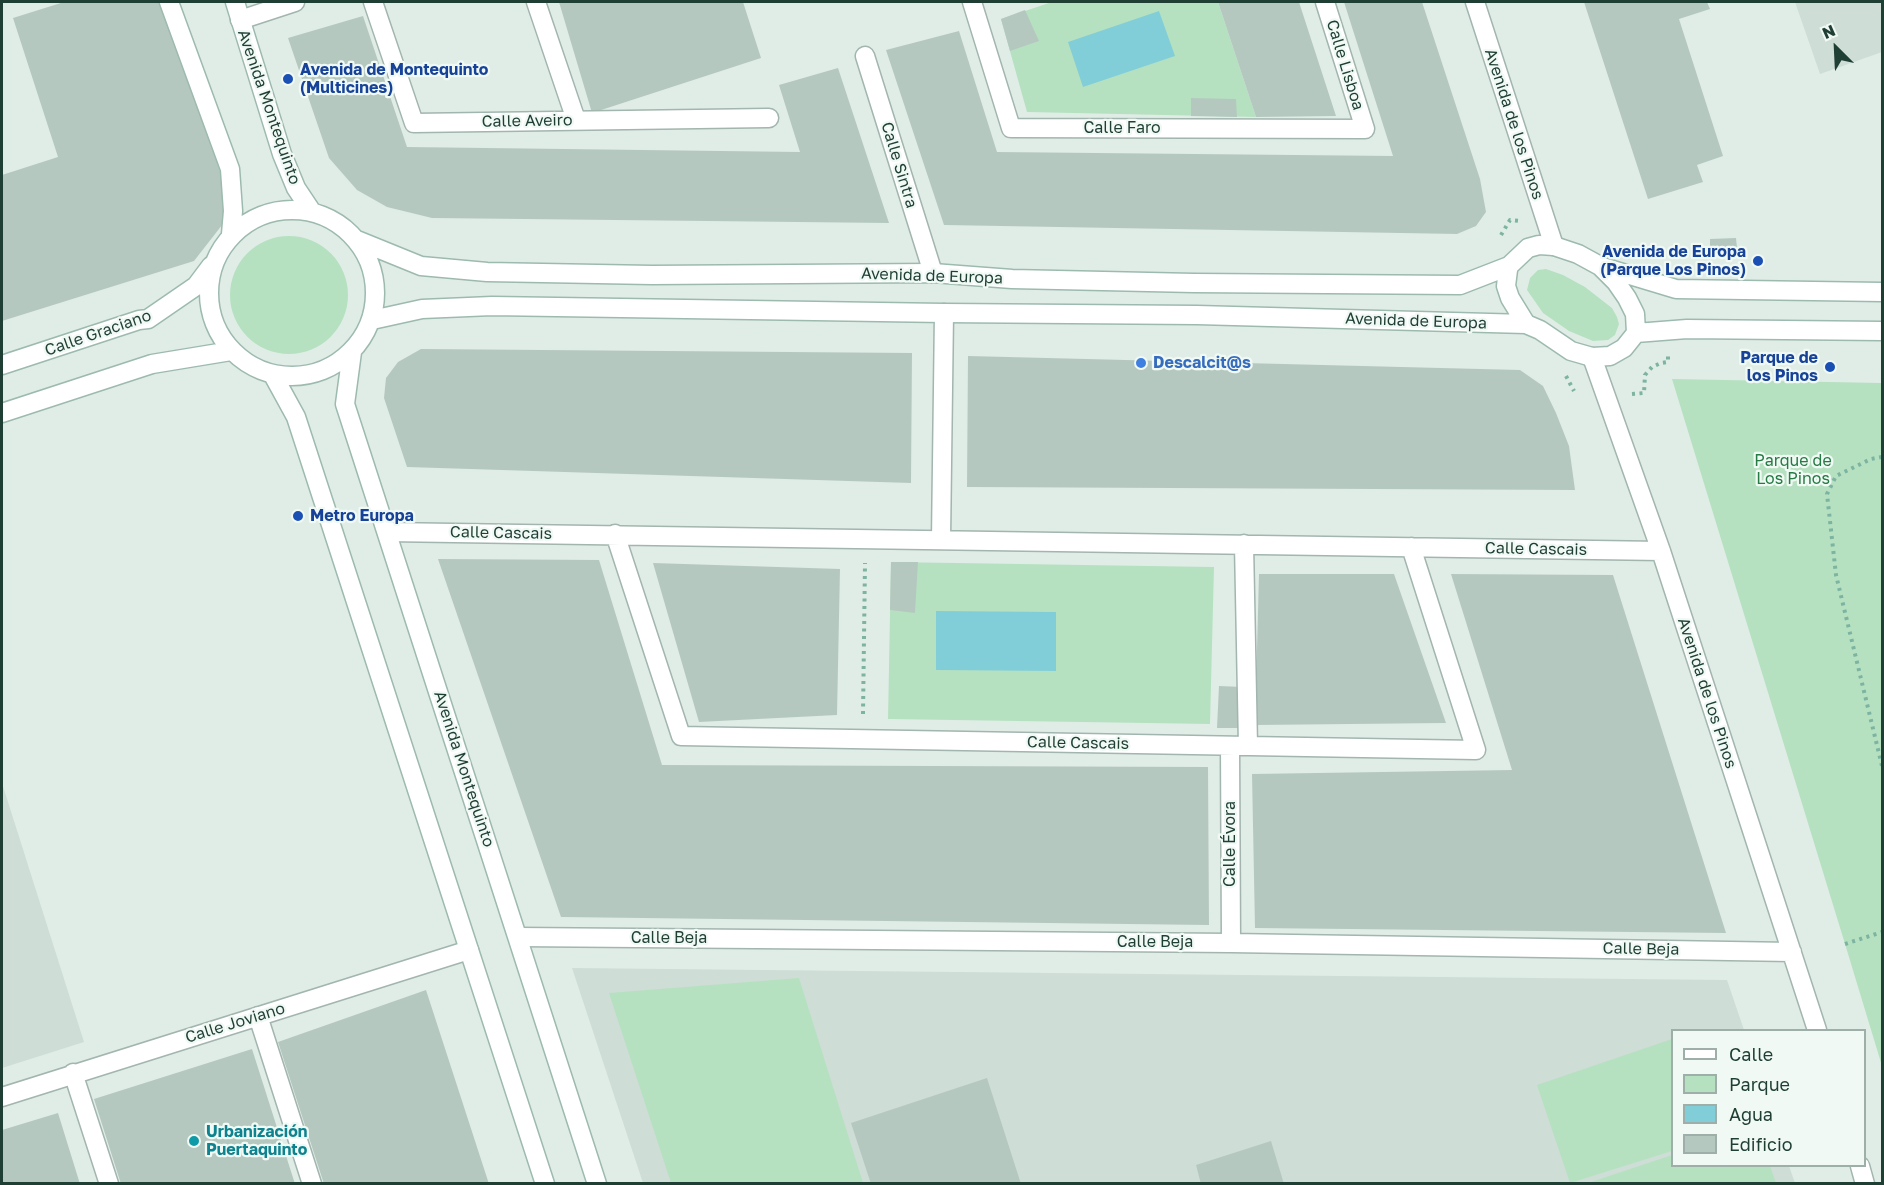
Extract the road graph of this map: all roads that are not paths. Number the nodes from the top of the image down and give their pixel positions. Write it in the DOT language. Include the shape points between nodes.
graph roads {
  1 [pos="169,2"];
  2 [pos="236,2"];
  3 [pos="295,2"];
  4 [pos="373,2"];
  5 [pos="536,2"];
  6 [pos="973,2"];
  7 [pos="1325,2"];
  8 [pos="1475,2"];
  9 [pos="240,20"];
  10 [pos="865,56"];
  11 [pos="769,118"];
  12 [pos="576,120"];
  13 [pos="1365,129"];
  14 [pos="310,209"];
  15 [pos="231,234"];
  16 [pos="357,240"];
  17 [pos="1554,246"];
  18 [pos="213,263"];
  19 [pos="1509,266"];
  20 [pos="1600,266"];
  21 [pos="933,273"];
  22 [pos="1882,292"];
  23 [pos="944,313"];
  24 [pos="372,320"];
  25 [pos="1526,324"];
  26 [pos="1882,331"];
  27 [pos="1636,333"];
  28 [pos="231,351"];
  29 [pos="352,352"];
  30 [pos="1592,357"];
  31 [pos="2,365"];
  32 [pos="273,375"];
  33 [pos="2,413"];
  34 [pos="387,532"];
  35 [pos="615,534"];
  36 [pos="941,539"];
  37 [pos="1244,544"];
  38 [pos="1411,547"];
  39 [pos="1660,551"];
  40 [pos="1239,746"];
  41 [pos="519,937"];
  42 [pos="1231,943"];
  43 [pos="469,950"];
  44 [pos="1792,952"];
  45 [pos="258,1016"];
  46 [pos="1817,1029"];
  47 [pos="73,1073"];
  48 [pos="2,1096"];
  49 [pos="1860,1167"];
  50 [pos="109,1184"];
  51 [pos="312,1184"];
  52 [pos="545,1184"];
  53 [pos="597,1184"];
  54 [pos="1865,1184"];
  1 -- 15 [label="street" via="230,169"];
  2 -- 9 [label="street, Avenida Montequinto"];
  3 -- 9 [label="street"];
  4 -- 12 [label="street, Calle Aveiro" via="414,123"];
  5 -- 12 [label="street"];
  6 -- 13 [label="street, Calle Faro" via="1011,128"];
  7 -- 13 [label="street, Calle Lisboa"];
  8 -- 17 [label="street, Avenida de los Pinos"];
  9 -- 14 [label="street, Avenida Montequinto" via="282,154"];
  10 -- 21 [label="street, Calle Sintra"];
  11 -- 12 [label="street, Calle Aveiro"];
  14 -- 15 [label="street" via="267,212"];
  14 -- 16 [label="street" via="324,214"];
  15 -- 18 [label="street"];
  16 -- 21 [label="street, Avenida de Europa" via="421,266 487,272"];
  16 -- 24 [label="street" via="374,268 377,291"];
  17 -- 19 [label="street" via="1528,248"];
  17 -- 20 [label="street"];
  18 -- 28 [label="street" via="209,308 219,335"];
  18 -- 31 [label="street, Calle Graciano" via="196,286 147,319"];
  19 -- 21 [label="street, Avenida de Europa" via="1460,285 1012,279"];
  19 -- 25 [label="street" via="1506,286"];
  20 -- 22 [label="street" via="1676,289"];
  20 -- 27 [label="street" via="1627,298 1635,314"];
  23 -- 24 [label="street, Avenida de Europa" via="492,306 422,309"];
  23 -- 25 [label="street, Avenida de Europa"];
  23 -- 36 [label="street"];
  24 -- 29 [label="street"];
  25 -- 30 [label="street" via="1571,351"];
  26 -- 27 [label="street" via="1687,328"];
  27 -- 30 [label="street" via="1624,348 1610,356"];
  28 -- 32 [label="street" via="242,361"];
  28 -- 33 [label="street" via="153,364"];
  29 -- 32 [label="street" via="316,373"];
  29 -- 34 [label="street, Avenida Montequinto" via="345,404"];
  30 -- 39 [label="street, Avenida de los Pinos"];
  32 -- 43 [label="street" via="296,417"];
  34 -- 35 [label="street, Calle Cascais"];
  34 -- 41 [label="street, Avenida Montequinto"];
  35 -- 36 [label="street, Calle Cascais"];
  35 -- 40 [label="street, Calle Cascais" via="681,736"];
  36 -- 37 [label="street, Calle Cascais"];
  37 -- 38 [label="street, Calle Cascais"];
  37 -- 40 [label="street, Calle Évora"];
  38 -- 39 [label="street, Calle Cascais"];
  38 -- 40 [label="street, Calle Cascais" via="1476,750"];
  39 -- 44 [label="street, Avenida de los Pinos"];
  40 -- 42 [label="street, Calle Évora"];
  41 -- 42 [label="street, Calle Beja"];
  41 -- 53 [label="street, Avenida Montequinto"];
  42 -- 44 [label="street, Calle Beja"];
  43 -- 45 [label="street, Calle Joviano"];
  43 -- 52 [label="street"];
  44 -- 46 [label="street, Avenida de los Pinos"];
  45 -- 47 [label="street, Calle Joviano"];
  45 -- 51 [label="street"];
  47 -- 48 [label="street, Calle Joviano"];
  47 -- 50 [label="street"];
  49 -- 54 [label="street"];
}
